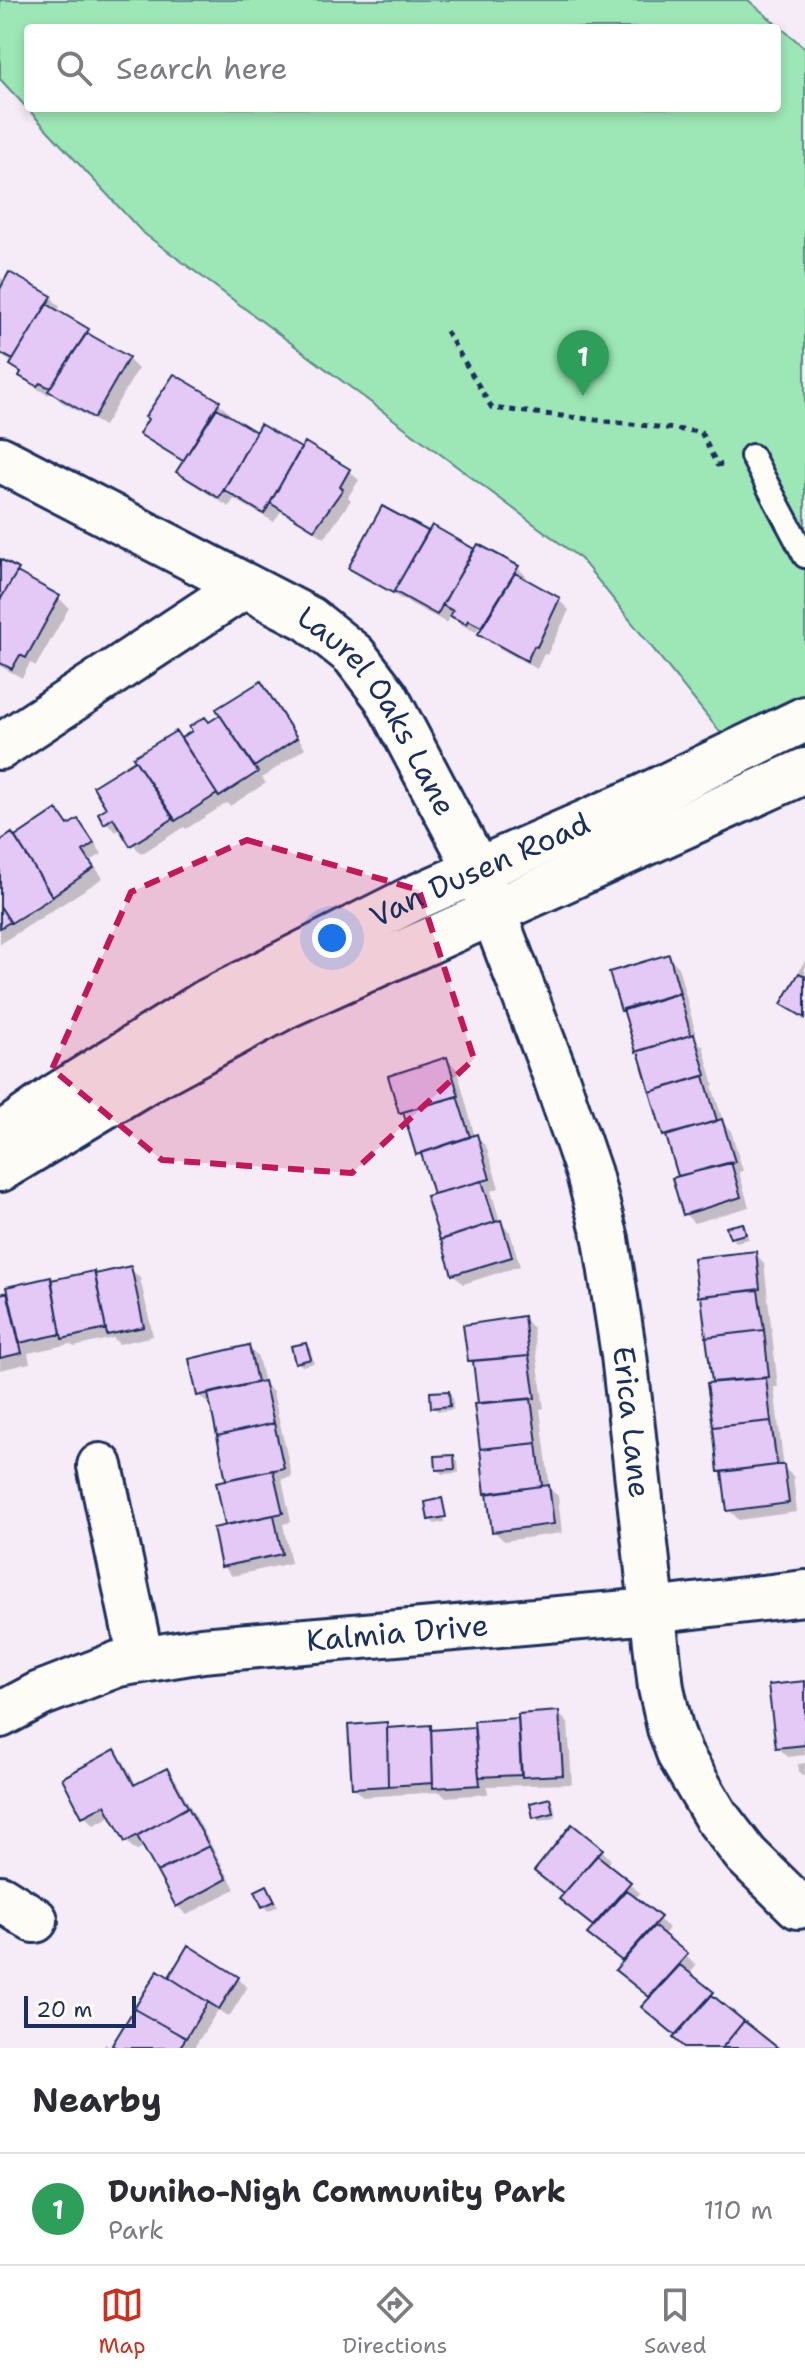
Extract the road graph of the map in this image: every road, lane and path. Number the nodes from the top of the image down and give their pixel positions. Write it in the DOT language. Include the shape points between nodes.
graph roads {
  1 [pos="446,331"];
  2 [pos="752,456"];
  3 [pos="0,459"];
  4 [pos="805,556"];
  5 [pos="244,586"];
  6 [pos="805,719"];
  7 [pos="0,747"];
  8 [pos="805,771"];
  9 [pos="477,870"];
  10 [pos="493,912"];
  11 [pos="0,1136"];
  12 [pos="0,1169"];
  13 [pos="100,1466"];
  14 [pos="805,1593"];
  15 [pos="651,1611"];
  16 [pos="141,1659"];
  17 [pos="0,1715"];
  18 [pos="798,1906"];
  1 -- 2 [label="path" via="492,408 701,432 717,465"];
  2 -- 4 [label="lane"];
  3 -- 5 [label="street, Laurel Oaks Lane"];
  5 -- 7 [label="street"];
  5 -- 9 [label="street, Laurel Oaks Lane" via="318,626 377,681"];
  6 -- 9 [label="street, Van Dusen Road"];
  8 -- 10 [label="street, Van Dusen Road"];
  9 -- 10 [label="street, Laurel Oaks Lane"];
  9 -- 11 [label="street, Van Dusen Road" via="207,1002"];
  10 -- 12 [label="street, Van Dusen Road" via="285,1006 151,1078"];
  10 -- 15 [label="street, Erica Lane" via="558,1084 606,1239"];
  13 -- 16 [label="street"];
  14 -- 15 [label="street, Kalmia Drive"];
  15 -- 16 [label="street, Kalmia Drive"];
  15 -- 18 [label="street, Erica Lane" via="661,1688 680,1755 746,1855"];
  16 -- 17 [label="street, Kalmia Drive" via="82,1676"];
}
